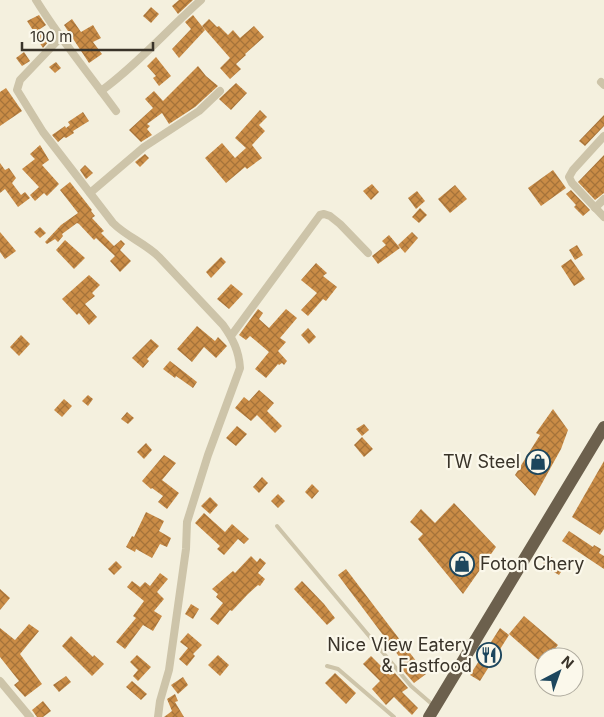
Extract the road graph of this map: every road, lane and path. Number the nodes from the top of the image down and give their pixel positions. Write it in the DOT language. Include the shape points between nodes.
graph roads {
  1 [pos="36,0"];
  2 [pos="201,0"];
  3 [pos="60,38"];
  4 [pos="101,91"];
  5 [pos="220,91"];
  6 [pos="116,111"];
  7 [pos="604,136"];
  8 [pos="90,193"];
  9 [pos="604,199"];
  10 [pos="595,208"];
  11 [pos="604,217"];
  12 [pos="368,252"];
  13 [pos="230,336"];
  14 [pos="604,427"];
  15 [pos="277,526"];
  16 [pos="327,666"];
  17 [pos="0,681"];
  18 [pos="432,712"];
  19 [pos="30,717"];
  20 [pos="158,717"];
  21 [pos="394,717"];
  1 -- 3 [label="street"];
  2 -- 4 [label="street" via="144,56"];
  3 -- 4 [label="street"];
  3 -- 8 [label="street" via="20,80 17,90 43,132"];
  4 -- 6 [label="street"];
  5 -- 8 [label="street" via="190,118 144,147"];
  7 -- 10 [label="street" via="569,177"];
  8 -- 13 [label="street" via="121,231 150,247"];
  9 -- 10 [label="street"];
  10 -- 11 [label="street"];
  12 -- 13 [label="street" via="334,219 320,215"];
  13 -- 20 [label="street" via="239,354 240,368 187,522 169,670"];
  14 -- 18 [label="highway"];
  15 -- 18 [label="lane"];
  16 -- 21 [label="lane" via="338,669"];
  17 -- 19 [label="street"];
}
